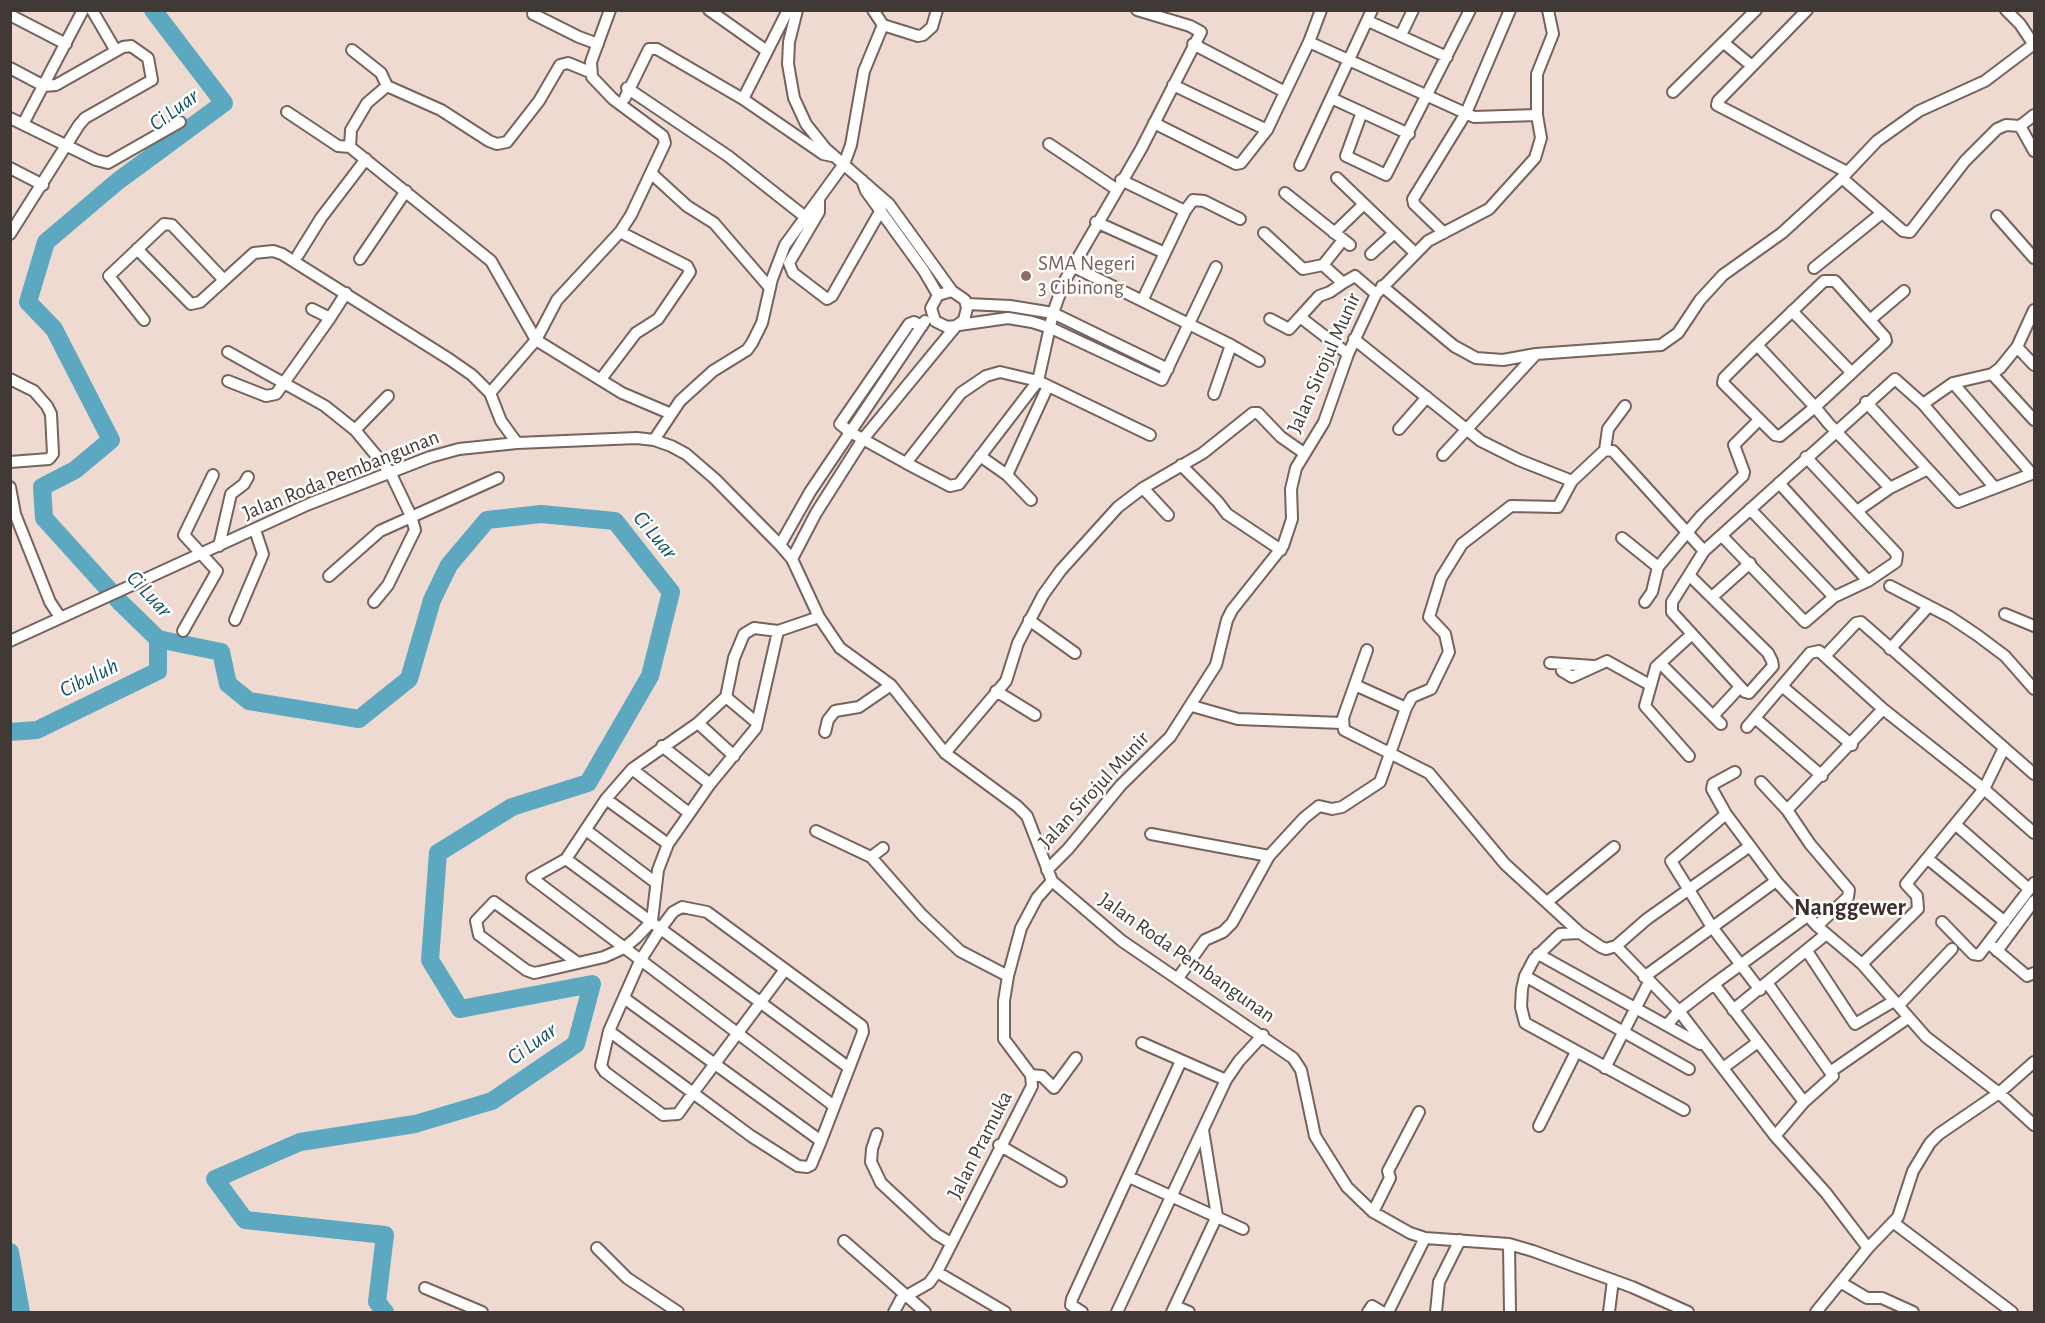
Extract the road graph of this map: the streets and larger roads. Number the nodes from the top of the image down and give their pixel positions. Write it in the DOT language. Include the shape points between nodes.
graph roads {
  1 [pos="83,10"];
  2 [pos="92,10"];
  3 [pos="610,10"];
  4 [pos="708,10"];
  5 [pos="873,10"];
  6 [pos="937,10"];
  7 [pos="1137,10"];
  8 [pos="1321,10"];
  9 [pos="1413,10"];
  10 [pos="1470,10"];
  11 [pos="1510,10"];
  12 [pos="1548,10"];
  13 [pos="1756,10"];
  14 [pos="1807,10"];
  15 [pos="2006,10"];
  16 [pos="793,11"];
  17 [pos="533,14"];
  18 [pos="721,14"];
  19 [pos="10,15"];
  20 [pos="1370,16"];
  21 [pos="883,25"];
  22 [pos="1401,35"];
  23 [pos="1309,42"];
  24 [pos="1724,43"];
  25 [pos="66,44"];
  26 [pos="598,44"];
  27 [pos="1193,44"];
  28 [pos="2034,45"];
  29 [pos="352,50"];
  30 [pos="116,51"];
  31 [pos="767,51"];
  32 [pos="1447,57"];
  33 [pos="1350,59"];
  34 [pos="1752,66"];
  35 [pos="10,68"];
  36 [pos="590,72"];
  37 [pos="1173,85"];
  38 [pos="44,86"];
  39 [pos="387,86"];
  40 [pos="1285,92"];
  41 [pos="1673,92"];
  42 [pos="1428,96"];
  43 [pos="1331,98"];
  44 [pos="744,99"];
  45 [pos="287,112"];
  46 [pos="1362,112"];
  47 [pos="1466,113"];
  48 [pos="1537,115"];
  49 [pos="2034,115"];
  50 [pos="10,118"];
  51 [pos="180,122"];
  52 [pos="1154,123"];
  53 [pos="23,124"];
  54 [pos="2020,126"];
  55 [pos="1267,130"];
  56 [pos="1409,134"];
  57 [pos="1049,144"];
  58 [pos="67,146"];
  59 [pos="350,147"];
  60 [pos="2034,151"];
  61 [pos="835,156"];
  62 [pos="366,159"];
  63 [pos="844,164"];
  64 [pos="1300,165"];
  65 [pos="10,168"];
  66 [pos="652,174"];
  67 [pos="1845,175"];
  68 [pos="1337,178"];
  69 [pos="862,180"];
  70 [pos="1119,184"];
  71 [pos="43,185"];
  72 [pos="406,191"];
  73 [pos="1285,193"];
  74 [pos="819,199"];
  75 [pos="1364,204"];
  76 [pos="880,210"];
  77 [pos="1185,211"];
  78 [pos="1882,213"];
  79 [pos="804,216"];
  80 [pos="1997,216"];
  81 [pos="1240,219"];
  82 [pos="14,221"];
  83 [pos="1096,222"];
  84 [pos="620,232"];
  85 [pos="1444,232"];
  86 [pos="1264,233"];
  87 [pos="10,234"];
  88 [pos="1393,234"];
  89 [pos="1342,239"];
  90 [pos="137,249"];
  91 [pos="1414,252"];
  92 [pos="1165,253"];
  93 [pos="1371,254"];
  94 [pos="298,255"];
  95 [pos="2034,258"];
  96 [pos="360,259"];
  97 [pos="1323,265"];
  98 [pos="1074,267"];
  99 [pos="1216,267"];
  100 [pos="928,268"];
  101 [pos="1814,268"];
  102 [pos="223,279"];
  103 [pos="1343,283"];
  104 [pos="770,288"];
  105 [pos="1379,290"];
  106 [pos="952,291"];
  107 [pos="1904,291"];
  108 [pos="346,293"];
  109 [pos="938,295"];
  110 [pos="1143,299"];
  111 [pos="967,304"];
  112 [pos="1010,306"];
  113 [pos="931,308"];
  114 [pos="312,309"];
  115 [pos="1792,311"];
  116 [pos="2034,311"];
  117 [pos="1053,313"];
  118 [pos="1300,317"];
  119 [pos="330,318"];
  120 [pos="1008,318"];
  121 [pos="1270,319"];
  122 [pos="1870,319"];
  123 [pos="144,320"];
  124 [pos="1190,322"];
  125 [pos="957,326"];
  126 [pos="1051,328"];
  127 [pos="1354,339"];
  128 [pos="536,340"];
  129 [pos="1231,345"];
  130 [pos="1756,345"];
  131 [pos="2017,347"];
  132 [pos="228,352"];
  133 [pos="1348,354"];
  134 [pos="1536,354"];
  135 [pos="1259,362"];
  136 [pos="2034,364"];
  137 [pos="1168,369"];
  138 [pos="1852,373"];
  139 [pos="1992,374"];
  140 [pos="10,379"];
  141 [pos="601,379"];
  142 [pos="228,381"];
  143 [pos="285,381"];
  144 [pos="1953,383"];
  145 [pos="1043,384"];
  146 [pos="490,393"];
  147 [pos="1214,394"];
  148 [pos="388,396"];
  149 [pos="1427,398"];
  150 [pos="1866,402"];
  151 [pos="1923,404"];
  152 [pos="1625,406"];
  153 [pos="669,413"];
  154 [pos="1825,419"];
  155 [pos="1759,420"];
  156 [pos="2034,420"];
  157 [pos="1399,429"];
  158 [pos="1466,429"];
  159 [pos="355,430"];
  160 [pos="850,432"];
  161 [pos="1150,435"];
  162 [pos="862,439"];
  163 [pos="654,440"];
  164 [pos="517,443"];
  165 [pos="1605,450"];
  166 [pos="1304,453"];
  167 [pos="1443,455"];
  168 [pos="980,456"];
  169 [pos="1806,457"];
  170 [pos="10,462"];
  171 [pos="906,463"];
  172 [pos="1181,465"];
  173 [pos="1926,470"];
  174 [pos="390,472"];
  175 [pos="2033,473"];
  176 [pos="213,475"];
  177 [pos="1007,475"];
  178 [pos="248,477"];
  179 [pos="498,478"];
  180 [pos="1572,481"];
  181 [pos="1779,483"];
  182 [pos="10,487"];
  183 [pos="1143,488"];
  184 [pos="1890,488"];
  185 [pos="1995,488"];
  186 [pos="1031,500"];
  187 [pos="11,501"];
  188 [pos="1750,509"];
  189 [pos="1857,511"];
  190 [pos="1168,515"];
  191 [pos="411,516"];
  192 [pos="255,530"];
  193 [pos="1723,537"];
  194 [pos="1623,538"];
  195 [pos="1695,540"];
  196 [pos="780,545"];
  197 [pos="219,546"];
  198 [pos="1281,550"];
  199 [pos="203,553"];
  200 [pos="792,559"];
  201 [pos="1750,563"];
  202 [pos="1658,567"];
  203 [pos="1689,575"];
  204 [pos="328,576"];
  205 [pos="1868,581"];
  206 [pos="1890,586"];
  207 [pos="1712,597"];
  208 [pos="1834,597"];
  209 [pos="375,602"];
  210 [pos="1645,602"];
  211 [pos="1928,607"];
  212 [pos="2005,614"];
  213 [pos="60,617"];
  214 [pos="819,617"];
  215 [pos="235,620"];
  216 [pos="1029,620"];
  217 [pos="2034,626"];
  218 [pos="183,631"];
  219 [pos="778,631"];
  220 [pos="1692,634"];
  221 [pos="10,641"];
  222 [pos="1890,649"];
  223 [pos="1367,650"];
  224 [pos="1075,653"];
  225 [pos="1825,656"];
  226 [pos="1660,663"];
  227 [pos="1556,665"];
  228 [pos="1645,683"];
  229 [pos="891,685"];
  230 [pos="1355,685"];
  231 [pos="1740,687"];
  232 [pos="1783,687"];
  233 [pos="2034,688"];
  234 [pos="996,691"];
  235 [pos="726,697"];
  236 [pos="1192,706"];
  237 [pos="1406,708"];
  238 [pos="1883,709"];
  239 [pos="1035,715"];
  240 [pos="1755,718"];
  241 [pos="698,723"];
  242 [pos="758,723"];
  243 [pos="1342,723"];
  244 [pos="1747,727"];
  245 [pos="825,732"];
  246 [pos="1851,745"];
  247 [pos="662,746"];
  248 [pos="2004,748"];
  249 [pos="945,753"];
  250 [pos="1391,754"];
  251 [pos="734,756"];
  252 [pos="1689,756"];
  253 [pos="632,769"];
  254 [pos="1736,772"];
  255 [pos="2034,774"];
  256 [pos="1822,776"];
  257 [pos="1761,782"];
  258 [pos="710,784"];
  259 [pos="1984,789"];
  260 [pos="606,799"];
  261 [pos="1787,810"];
  262 [pos="689,813"];
  263 [pos="1726,814"];
  264 [pos="1955,824"];
  265 [pos="586,830"];
  266 [pos="816,831"];
  267 [pos="2034,833"];
  268 [pos="1151,834"];
  269 [pos="668,844"];
  270 [pos="1750,846"];
  271 [pos="1614,847"];
  272 [pos="884,848"];
  273 [pos="1269,856"];
  274 [pos="871,857"];
  275 [pos="566,859"];
  276 [pos="1928,859"];
  277 [pos="1047,870"];
  278 [pos="1052,881"];
  279 [pos="1776,881"];
  280 [pos="656,883"];
  281 [pos="2032,886"];
  282 [pos="1689,891"];
  283 [pos="2034,901"];
  284 [pos="1547,902"];
  285 [pos="1806,917"];
  286 [pos="1942,922"];
  287 [pos="2005,922"];
  288 [pos="656,925"];
  289 [pos="1816,926"];
  290 [pos="1712,927"];
  291 [pos="1580,933"];
  292 [pos="1825,935"];
  293 [pos="1616,946"];
  294 [pos="1993,947"];
  295 [pos="624,948"];
  296 [pos="1952,949"];
  297 [pos="1807,951"];
  298 [pos="1538,954"];
  299 [pos="640,961"];
  300 [pos="578,963"];
  301 [pos="1741,964"];
  302 [pos="1862,964"];
  303 [pos="784,971"];
  304 [pos="2034,973"];
  305 [pos="1008,976"];
  306 [pos="1525,976"];
  307 [pos="1178,978"];
  308 [pos="1647,980"];
  309 [pos="1714,984"];
  310 [pos="1764,987"];
  311 [pos="624,998"];
  312 [pos="1897,1003"];
  313 [pos="760,1004"];
  314 [pos="1636,1006"];
  315 [pos="1733,1010"];
  316 [pos="1679,1011"];
  317 [pos="1908,1018"];
  318 [pos="1667,1024"];
  319 [pos="609,1031"];
  320 [pos="1623,1032"];
  321 [pos="737,1034"];
  322 [pos="1263,1035"];
  323 [pos="1758,1042"];
  324 [pos="1142,1043"];
  325 [pos="1706,1047"];
  326 [pos="1576,1053"];
  327 [pos="1076,1059"];
  328 [pos="1181,1061"];
  329 [pos="2034,1062"];
  330 [pos="716,1063"];
  331 [pos="848,1067"];
  332 [pos="1605,1068"];
  333 [pos="1723,1068"];
  334 [pos="1689,1069"];
  335 [pos="1830,1072"];
  336 [pos="1031,1075"];
  337 [pos="1226,1080"];
  338 [pos="693,1093"];
  339 [pos="1999,1093"];
  340 [pos="1804,1102"];
  341 [pos="834,1106"];
  342 [pos="1684,1110"];
  343 [pos="1419,1112"];
  344 [pos="2034,1125"];
  345 [pos="1539,1126"];
  346 [pos="1203,1130"];
  347 [pos="877,1134"];
  348 [pos="1775,1136"];
  349 [pos="821,1141"];
  350 [pos="999,1145"];
  351 [pos="1129,1177"];
  352 [pos="1061,1181"];
  353 [pos="1173,1196"];
  354 [pos="1373,1212"];
  355 [pos="1217,1216"];
  356 [pos="1894,1223"];
  357 [pos="1243,1229"];
  358 [pos="1425,1238"];
  359 [pos="1460,1240"];
  360 [pos="844,1241"];
  361 [pos="951,1243"];
  362 [pos="1509,1244"];
  363 [pos="597,1248"];
  364 [pos="1868,1248"];
  365 [pos="937,1272"];
  366 [pos="1613,1280"];
  367 [pos="1840,1282"];
  368 [pos="425,1288"];
  369 [pos="907,1294"];
  370 [pos="1174,1309"];
  371 [pos="482,1312"];
  372 [pos="678,1312"];
  373 [pos="894,1312"];
  374 [pos="925,1312"];
  375 [pos="1005,1312"];
  376 [pos="1082,1312"];
  377 [pos="1117,1312"];
  378 [pos="1189,1312"];
  379 [pos="1368,1312"];
  380 [pos="1382,1312"];
  381 [pos="1388,1312"];
  382 [pos="1436,1312"];
  383 [pos="1510,1312"];
  384 [pos="1609,1312"];
  385 [pos="1688,1312"];
  386 [pos="1816,1312"];
  387 [pos="1913,1312"];
  388 [pos="2012,1312"];
  1 -- 25 [label="street"];
  2 -- 30 [label="street"];
  3 -- 26 [label="street"];
  4 -- 18 [label="street"];
  5 -- 21 [label="street"];
  6 -- 21 [label="street" via="932,27 923,35"];
  7 -- 27 [label="street" via="1195,28 1201,32"];
  8 -- 23 [label="street"];
  9 -- 22 [label="street"];
  10 -- 32 [label="street"];
  11 -- 47 [label="street"];
  12 -- 48 [label="street, Jalan Sirojul Munir" via="1553,34 1537,74"];
  13 -- 24 [label="street"];
  14 -- 34 [label="street"];
  15 -- 28 [label="street"];
  16 -- 31 [label="street"];
  16 -- 61 [label="street" via="790,83 806,124"];
  17 -- 26 [label="street"];
  18 -- 31 [label="street"];
  19 -- 25 [label="street"];
  20 -- 22 [label="street"];
  20 -- 33 [label="street"];
  21 -- 63 [label="street" via="864,71"];
  22 -- 32 [label="street"];
  23 -- 33 [label="street"];
  23 -- 40 [label="street"];
  24 -- 34 [label="street"];
  24 -- 41 [label="street"];
  25 -- 38 [label="street"];
  26 -- 36 [label="street"];
  27 -- 37 [label="street"];
  27 -- 40 [label="street"];
  28 -- 67 [label="street" via="1984,81 1901,122 1876,141"];
  29 -- 39 [label="street" via="376,69"];
  30 -- 38 [label="street" via="67,82"];
  30 -- 58 [label="street" via="131,46 143,53 148,58 152,80 85,118"];
  31 -- 44 [label="street"];
  32 -- 42 [label="street"];
  33 -- 42 [label="street"];
  33 -- 43 [label="street"];
  34 -- 67 [label="street" via="1718,101 1719,107"];
  35 -- 38 [label="street"];
  36 -- 39 [label="street" via="568,63 560,65 539,101 502,144 489,141 441,110"];
  36 -- 66 [label="street" via="613,99 665,139"];
  37 -- 52 [label="street"];
  37 -- 55 [label="street"];
  38 -- 53 [label="street"];
  39 -- 59 [label="street" via="367,103 351,130"];
  40 -- 55 [label="street"];
  42 -- 47 [label="street"];
  42 -- 56 [label="street"];
  43 -- 46 [label="street"];
  43 -- 64 [label="street"];
  44 -- 61 [label="street" via="823,154"];
  44 -- 79 [label="street" via="652,47 626,93 718,149"];
  45 -- 59 [label="street" via="338,146"];
  46 -- 56 [label="street"];
  46 -- 56 [label="street" via="1346,153 1358,163 1388,174"];
  47 -- 48 [label="street" via="1482,118"];
  47 -- 85 [label="street" via="1413,199"];
  48 -- 85 [label="street, Jalan Sirojul Munir" via="1540,147 1528,169 1489,209"];
  49 -- 54 [label="street"];
  50 -- 53 [label="street"];
  51 -- 58 [label="street" via="113,162 103,163"];
  52 -- 55 [label="street" via="1238,164"];
  52 -- 70 [label="street"];
  53 -- 58 [label="street"];
  54 -- 60 [label="street"];
  54 -- 78 [label="street" via="1996,129 1965,161 1910,232 1903,231"];
  57 -- 70 [label="street"];
  58 -- 71 [label="street"];
  59 -- 62 [label="street"];
  61 -- 63 [label="street"];
  62 -- 72 [label="street"];
  62 -- 94 [label="street"];
  63 -- 69 [label="street"];
  63 -- 74 [label="street"];
  65 -- 71 [label="street"];
  66 -- 84 [label="street"];
  66 -- 104 [label="street" via="687,206 714,223"];
  67 -- 78 [label="street"];
  67 -- 134 [label="street" via="1782,233 1723,275 1670,341 1661,345"];
  68 -- 75 [label="street"];
  69 -- 76 [label="street"];
  69 -- 100 [label="street" via="889,204"];
  70 -- 77 [label="street"];
  70 -- 83 [label="street"];
  71 -- 82 [label="street"];
  72 -- 96 [label="street"];
  72 -- 128 [label="street" via="491,261"];
  73 -- 89 [label="street"];
  74 -- 76 [label="street" via="819,212 789,264 792,273 827,298 832,296"];
  74 -- 79 [label="street"];
  75 -- 88 [label="street"];
  75 -- 89 [label="street"];
  76 -- 100 [label="street"];
  77 -- 81 [label="street" via="1198,199"];
  77 -- 92 [label="street"];
  78 -- 101 [label="street"];
  79 -- 104 [label="street" via="785,245"];
  80 -- 95 [label="street"];
  82 -- 87 [label="street"];
  83 -- 92 [label="street"];
  83 -- 98 [label="street"];
  84 -- 128 [label="street" via="557,300"];
  84 -- 141 [label="street" via="687,266 690,272 658,319 636,333"];
  85 -- 91 [label="street, Jalan Sirojul Munir"];
  86 -- 97 [label="street" via="1302,269"];
  88 -- 91 [label="street"];
  88 -- 93 [label="street"];
  89 -- 97 [label="street"];
  90 -- 102 [label="street" via="191,304 200,302"];
  90 -- 102 [label="street" via="164,224 170,224"];
  90 -- 123 [label="street" via="109,276"];
  91 -- 105 [label="street, Jalan Sirojul Munir"];
  92 -- 110 [label="street"];
  97 -- 103 [label="street"];
  98 -- 110 [label="street"];
  98 -- 117 [label="street"];
  99 -- 124 [label="street"];
  100 -- 106 [label="street"];
  100 -- 109 [label="street"];
  102 -- 108 [label="street" via="254,253 273,251"];
  103 -- 105 [label="street" via="1355,276"];
  103 -- 118 [label="street" via="1318,296"];
  104 -- 153 [label="street" via="762,323 747,350 713,370"];
  105 -- 127 [label="street, Jalan Sirojul Munir"];
  105 -- 134 [label="street" via="1468,355 1503,360"];
  106 -- 109 [label="street"];
  106 -- 111 [label="street"];
  107 -- 122 [label="street"];
  108 -- 119 [label="street"];
  108 -- 146 [label="street" via="465,369"];
  109 -- 113 [label="street"];
  110 -- 124 [label="street"];
  111 -- 112 [label="street"];
  111 -- 125 [label="street" via="966,316"];
  112 -- 117 [label="street"];
  112 -- 120 [label="street"];
  113 -- 125 [label="street" via="939,324"];
  113 -- 160 [label="street"];
  114 -- 119 [label="street"];
  115 -- 122 [label="street" via="1829,279"];
  115 -- 130 [label="street"];
  115 -- 138 [label="street"];
  116 -- 131 [label="street"];
  117 -- 126 [label="street"];
  117 -- 137 [label="street"];
  118 -- 121 [label="street" via="1289,328"];
  118 -- 133 [label="street"];
  119 -- 143 [label="street"];
  120 -- 125 [label="street"];
  120 -- 126 [label="street"];
  122 -- 138 [label="street" via="1886,341"];
  124 -- 129 [label="street"];
  124 -- 137 [label="street"];
  125 -- 162 [label="street"];
  126 -- 137 [label="street" via="1158,380 1163,379"];
  126 -- 145 [label="street"];
  127 -- 133 [label="street, Jalan Sirojul Munir"];
  127 -- 149 [label="street"];
  128 -- 141 [label="street"];
  128 -- 146 [label="street"];
  129 -- 135 [label="street"];
  129 -- 147 [label="street"];
  130 -- 154 [label="street"];
  130 -- 155 [label="street" via="1723,383"];
  131 -- 136 [label="street"];
  131 -- 139 [label="street"];
  132 -- 143 [label="street"];
  133 -- 166 [label="street, Jalan Sirojul Munir" via="1324,422"];
  134 -- 158 [label="street"];
  138 -- 154 [label="street"];
  139 -- 144 [label="street"];
  139 -- 156 [label="street"];
  140 -- 170 [label="street" via="34,390 47,406 53,453 49,459"];
  141 -- 153 [label="street" via="622,393"];
  142 -- 143 [label="street" via="271,396"];
  143 -- 159 [label="street"];
  144 -- 151 [label="street"];
  144 -- 175 [label="street"];
  145 -- 161 [label="street"];
  145 -- 168 [label="street"];
  145 -- 171 [label="street" via="1000,372 986,376 962,393"];
  145 -- 177 [label="street"];
  146 -- 164 [label="street" via="503,426"];
  148 -- 159 [label="street"];
  149 -- 157 [label="street"];
  149 -- 158 [label="street"];
  150 -- 151 [label="street" via="1895,379"];
  150 -- 154 [label="street"];
  150 -- 173 [label="street"];
  151 -- 185 [label="street"];
  152 -- 165 [label="street" via="1608,429"];
  153 -- 163 [label="street"];
  154 -- 155 [label="street" via="1780,436"];
  154 -- 169 [label="street"];
  154 -- 184 [label="street"];
  155 -- 195 [label="street" via="1734,445 1743,476"];
  158 -- 167 [label="street"];
  158 -- 180 [label="street" via="1494,449"];
  159 -- 174 [label="street"];
  160 -- 162 [label="street"];
  160 -- 196 [label="street"];
  162 -- 171 [label="street"];
  162 -- 200 [label="street"];
  163 -- 164 [label="street, Jalan Roda Pembangunan"];
  163 -- 196 [label="street, Jalan Roda Pembangunan" via="686,454"];
  164 -- 174 [label="street, Jalan Roda Pembangunan" via="459,449"];
  165 -- 180 [label="street"];
  165 -- 195 [label="street" via="1613,451"];
  166 -- 172 [label="street" via="1258,413 1253,413 1221,440"];
  166 -- 198 [label="street, Jalan Sirojul Munir" via="1293,480 1292,519"];
  168 -- 171 [label="street" via="953,487"];
  168 -- 177 [label="street"];
  169 -- 181 [label="street"];
  169 -- 189 [label="street"];
  172 -- 183 [label="street"];
  172 -- 198 [label="street" via="1227,514"];
  173 -- 184 [label="street"];
  173 -- 185 [label="street" via="1958,502"];
  174 -- 191 [label="street"];
  174 -- 192 [label="street, Jalan Roda Pembangunan"];
  175 -- 185 [label="street"];
  176 -- 199 [label="street" via="184,532"];
  177 -- 186 [label="street"];
  178 -- 197 [label="street" via="231,494"];
  179 -- 191 [label="street"];
  180 -- 237 [label="street" via="1558,507 1505,508 1472,534 1452,557 1429,617 1444,634 1449,652 1431,689 1412,697"];
  181 -- 188 [label="street"];
  181 -- 205 [label="street"];
  182 -- 187 [label="street"];
  183 -- 190 [label="street"];
  183 -- 216 [label="street" via="1098,527 1061,570"];
  184 -- 189 [label="street"];
  187 -- 213 [label="street" via="50,602"];
  188 -- 193 [label="street"];
  188 -- 208 [label="street"];
  189 -- 205 [label="street" via="1897,557 1896,562"];
  191 -- 204 [label="street" via="374,535"];
  191 -- 209 [label="street" via="413,537"];
  192 -- 197 [label="street, Jalan Roda Pembangunan"];
  192 -- 215 [label="street" via="263,554"];
  193 -- 195 [label="street"];
  193 -- 201 [label="street"];
  194 -- 202 [label="street"];
  195 -- 202 [label="street"];
  195 -- 203 [label="street"];
  196 -- 200 [label="street, Jalan Roda Pembangunan"];
  197 -- 199 [label="street, Jalan Roda Pembangunan"];
  198 -- 236 [label="street, Jalan Sirojul Munir" via="1232,610 1216,665"];
  199 -- 213 [label="street, Jalan Roda Pembangunan"];
  199 -- 218 [label="street" via="217,571"];
  200 -- 214 [label="street, Jalan Roda Pembangunan"];
  201 -- 207 [label="street"];
  201 -- 208 [label="street" via="1805,622"];
  202 -- 210 [label="street" via="1652,592"];
  203 -- 207 [label="street"];
  203 -- 220 [label="street" via="1670,609"];
  205 -- 208 [label="street"];
  206 -- 211 [label="street"];
  207 -- 231 [label="street" via="1772,661 1773,666 1751,691"];
  211 -- 222 [label="street"];
  211 -- 233 [label="street" via="1950,617 2005,656"];
  212 -- 217 [label="street"];
  213 -- 221 [label="street, Jalan Roda Pembangunan"];
  214 -- 219 [label="street"];
  214 -- 229 [label="street, Jalan Roda Pembangunan" via="840,648"];
  216 -- 224 [label="street"];
  216 -- 234 [label="street" via="1006,681"];
  219 -- 235 [label="street" via="754,628 744,634 734,658"];
  219 -- 242 [label="street"];
  220 -- 226 [label="street"];
  220 -- 231 [label="street"];
  222 -- 225 [label="street" via="1858,621"];
  222 -- 248 [label="street"];
  223 -- 230 [label="street"];
  225 -- 232 [label="street" via="1812,651"];
  225 -- 238 [label="street"];
  226 -- 228 [label="street"];
  226 -- 231 [label="street" via="1717,720"];
  227 -- 228 [label="street" via="1595,666 1610,662"];
  228 -- 252 [label="street" via="1646,708"];
  229 -- 245 [label="street" via="859,707 835,711"];
  229 -- 249 [label="street, Jalan Roda Pembangunan"];
  230 -- 237 [label="street"];
  230 -- 243 [label="street"];
  232 -- 240 [label="street"];
  232 -- 246 [label="street"];
  234 -- 239 [label="street"];
  234 -- 249 [label="street"];
  235 -- 241 [label="street"];
  235 -- 242 [label="street"];
  236 -- 243 [label="street" via="1238,719"];
  236 -- 277 [label="street, Jalan Sirojul Munir" via="1170,737 1121,785"];
  237 -- 250 [label="street"];
  238 -- 246 [label="street"];
  238 -- 259 [label="street"];
  240 -- 244 [label="street"];
  240 -- 256 [label="street"];
  241 -- 247 [label="street"];
  241 -- 251 [label="street"];
  242 -- 251 [label="street"];
  243 -- 250 [label="street" via="1344,730"];
  246 -- 256 [label="street"];
  247 -- 253 [label="street"];
  247 -- 258 [label="street"];
  248 -- 255 [label="street"];
  248 -- 259 [label="street"];
  249 -- 277 [label="street, Jalan Roda Pembangunan" via="1027,816"];
  250 -- 273 [label="street" via="1377,785 1342,807 1314,808"];
  250 -- 284 [label="street" via="1436,779 1485,841"];
  251 -- 258 [label="street"];
  253 -- 260 [label="street"];
  253 -- 262 [label="street"];
  254 -- 263 [label="street" via="1712,785"];
  256 -- 261 [label="street"];
  257 -- 261 [label="street"];
  258 -- 262 [label="street"];
  259 -- 264 [label="street"];
  259 -- 267 [label="street"];
  260 -- 265 [label="street"];
  260 -- 269 [label="street"];
  261 -- 289 [label="street" via="1849,890 1848,897"];
  262 -- 269 [label="street"];
  263 -- 270 [label="street"];
  263 -- 282 [label="street" via="1672,858"];
  264 -- 276 [label="street"];
  264 -- 281 [label="street"];
  265 -- 275 [label="street"];
  265 -- 280 [label="street"];
  266 -- 274 [label="street"];
  268 -- 273 [label="street"];
  269 -- 280 [label="street"];
  270 -- 279 [label="street"];
  270 -- 282 [label="street"];
  271 -- 284 [label="street"];
  272 -- 274 [label="street"];
  273 -- 307 [label="street" via="1232,923 1205,940"];
  274 -- 305 [label="street" via="950,943"];
  275 -- 288 [label="street"];
  275 -- 295 [label="street" via="532,878"];
  276 -- 287 [label="street"];
  276 -- 302 [label="street" via="1906,884 1917,896 1918,909"];
  277 -- 278 [label="street, Jalan Roda Pembangunan"];
  278 -- 305 [label="street, Jalan Pramuka" via="1037,898 1021,928"];
  278 -- 307 [label="street, Jalan Roda Pembangunan" via="1122,941"];
  279 -- 285 [label="street"];
  279 -- 290 [label="street"];
  280 -- 288 [label="street"];
  281 -- 287 [label="street"];
  282 -- 290 [label="street"];
  282 -- 293 [label="street"];
  283 -- 294 [label="street"];
  284 -- 291 [label="street"];
  285 -- 289 [label="street"];
  285 -- 301 [label="street"];
  286 -- 294 [label="street" via="1975,955"];
  287 -- 294 [label="street"];
  288 -- 295 [label="street"];
  288 -- 299 [label="street"];
  288 -- 303 [label="street" via="682,907 707,912"];
  288 -- 313 [label="street"];
  289 -- 292 [label="street"];
  290 -- 301 [label="street"];
  290 -- 308 [label="street"];
  291 -- 293 [label="street" via="1606,949"];
  291 -- 298 [label="street" via="1560,934"];
  292 -- 297 [label="street"];
  292 -- 302 [label="street"];
  293 -- 308 [label="street"];
  294 -- 304 [label="street" via="2027,976"];
  295 -- 299 [label="street"];
  295 -- 300 [label="street"];
  296 -- 312 [label="street"];
  297 -- 310 [label="street"];
  297 -- 312 [label="street" via="1855,1024"];
  298 -- 306 [label="street"];
  298 -- 314 [label="street"];
  299 -- 311 [label="street"];
  299 -- 321 [label="street"];
  300 -- 300 [label="street" via="494,902 476,921 479,935 531,972"];
  301 -- 309 [label="street"];
  301 -- 310 [label="street"];
  302 -- 312 [label="street"];
  303 -- 313 [label="street"];
  303 -- 331 [label="street" via="862,1026"];
  305 -- 336 [label="street, Jalan Pramuka" via="1004,1039"];
  306 -- 320 [label="street"];
  306 -- 326 [label="street" via="1521,1007 1525,1023"];
  307 -- 322 [label="street, Jalan Roda Pembangunan"];
  308 -- 314 [label="street"];
  308 -- 316 [label="street"];
  309 -- 315 [label="street"];
  309 -- 316 [label="street"];
  310 -- 315 [label="street"];
  310 -- 335 [label="street"];
  311 -- 319 [label="street"];
  311 -- 330 [label="street"];
  312 -- 317 [label="street"];
  313 -- 321 [label="street"];
  313 -- 331 [label="street"];
  314 -- 318 [label="street"];
  314 -- 320 [label="street"];
  315 -- 323 [label="street"];
  316 -- 318 [label="street"];
  316 -- 325 [label="street"];
  317 -- 335 [label="street"];
  317 -- 339 [label="street" via="1926,1037"];
  318 -- 325 [label="street"];
  319 -- 338 [label="street"];
  319 -- 338 [label="street" via="602,1069 663,1115 678,1114"];
  320 -- 332 [label="street"];
  320 -- 334 [label="street"];
  321 -- 330 [label="street"];
  321 -- 341 [label="street"];
  322 -- 337 [label="street"];
  322 -- 354 [label="street, Jalan Roda Pembangunan" via="1293,1058 1301,1070 1315,1136 1347,1186"];
  323 -- 333 [label="street"];
  323 -- 340 [label="street"];
  324 -- 328 [label="street"];
  325 -- 333 [label="street"];
  326 -- 332 [label="street"];
  326 -- 345 [label="street"];
  327 -- 336 [label="street" via="1054,1088 1042,1076"];
  328 -- 337 [label="street"];
  328 -- 351 [label="street"];
  329 -- 339 [label="street"];
  330 -- 338 [label="street"];
  330 -- 349 [label="street"];
  331 -- 341 [label="street"];
  332 -- 342 [label="street"];
  333 -- 348 [label="street"];
  335 -- 340 [label="street" via="1832,1078"];
  336 -- 350 [label="street, Jalan Pramuka" via="1032,1086"];
  337 -- 346 [label="street"];
  338 -- 349 [label="street" via="798,1167 811,1165"];
  339 -- 344 [label="street"];
  339 -- 356 [label="street" via="1930,1143 1916,1163 1905,1203"];
  340 -- 348 [label="street"];
  341 -- 349 [label="street"];
  343 -- 354 [label="street" via="1388,1171 1390,1178"];
  346 -- 353 [label="street"];
  346 -- 355 [label="street"];
  347 -- 361 [label="street" via="871,1162 881,1183 926,1226"];
  348 -- 364 [label="street"];
  350 -- 352 [label="street"];
  350 -- 361 [label="street, Jalan Pramuka"];
  351 -- 353 [label="street"];
  351 -- 376 [label="street" via="1072,1299 1071,1305"];
  353 -- 355 [label="street"];
  353 -- 377 [label="street"];
  354 -- 358 [label="street, Jalan Roda Pembangunan"];
  355 -- 357 [label="street"];
  355 -- 370 [label="street"];
  356 -- 364 [label="street"];
  356 -- 388 [label="street"];
  358 -- 359 [label="street, Jalan Roda Pembangunan"];
  358 -- 381 [label="street"];
  359 -- 362 [label="street, Jalan Roda Pembangunan"];
  359 -- 382 [label="street" via="1440,1282"];
  360 -- 369 [label="street"];
  361 -- 365 [label="street, Jalan Pramuka"];
  362 -- 366 [label="street, Jalan Roda Pembangunan"];
  362 -- 383 [label="street"];
  363 -- 372 [label="street" via="627,1278"];
  364 -- 367 [label="street"];
  365 -- 369 [label="street, Jalan Pramuka" via="929,1283"];
  365 -- 375 [label="street"];
  366 -- 384 [label="street"];
  366 -- 385 [label="street, Jalan Roda Pembangunan"];
  367 -- 386 [label="street"];
  367 -- 387 [label="street" via="1867,1298 1882,1298"];
  368 -- 371 [label="street"];
  369 -- 373 [label="street, Jalan Pramuka"];
  369 -- 374 [label="street"];
  370 -- 378 [label="street"];
  379 -- 380 [label="street" via="1372,1306"];
}
